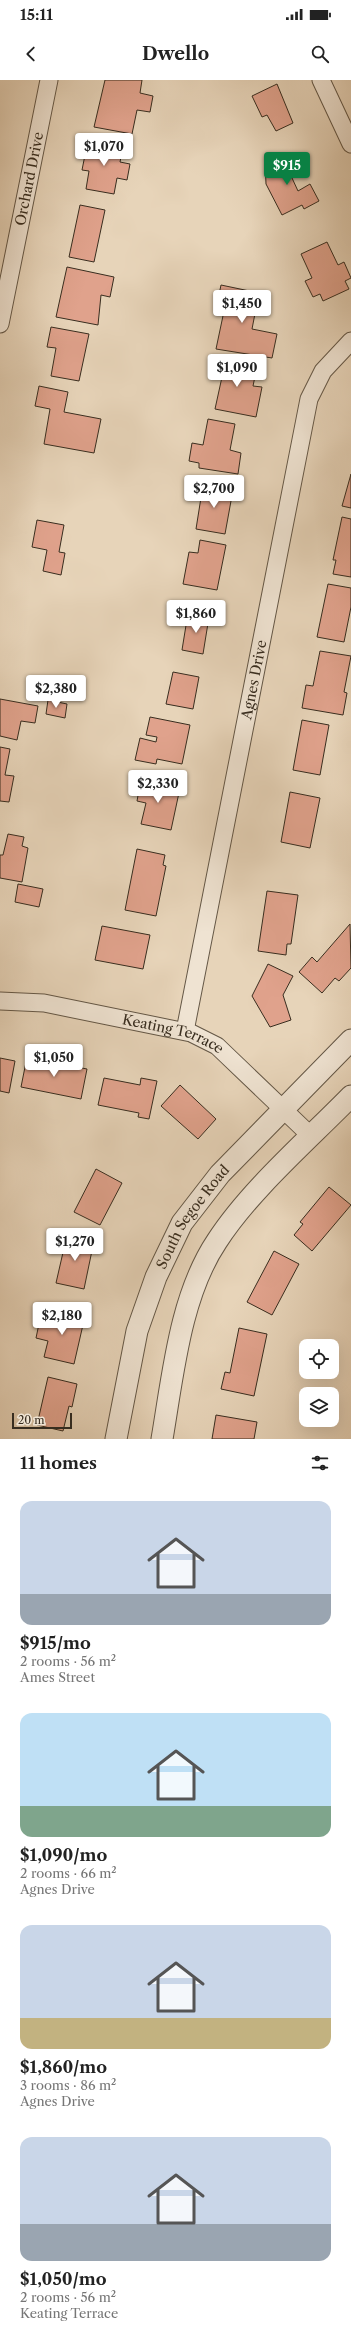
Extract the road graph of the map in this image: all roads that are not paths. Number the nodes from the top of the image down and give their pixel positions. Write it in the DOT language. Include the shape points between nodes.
graph roads {
  1 [pos="49,80"];
  2 [pos="321,80"];
  3 [pos="351,144"];
  4 [pos="0,324"];
  5 [pos="351,341"];
  6 [pos="0,1001"];
  7 [pos="185,1031"];
  8 [pos="351,1040"];
  9 [pos="351,1096"];
  10 [pos="284,1109"];
  11 [pos="311,1136"];
  12 [pos="116,1439"];
  13 [pos="162,1439"];
  1 -- 4 [label="street, Orchard Drive"];
  2 -- 3 [label="street"];
  5 -- 7 [label="street, Agnes Drive" via="323,371 309,399"];
  6 -- 7 [label="street, Keating Terrace" via="44,1003"];
  7 -- 10 [label="street, Keating Terrace" via="217,1046"];
  8 -- 10 [label="street, South Segoe Road"];
  9 -- 11 [label="street"];
  10 -- 11 [label="street, Keating Terrace"];
  10 -- 12 [label="street, South Segoe Road" via="220,1174 182,1223 156,1277 137,1331"];
  11 -- 13 [label="street" via="250,1199 216,1241 197,1282 179,1335"];
}
